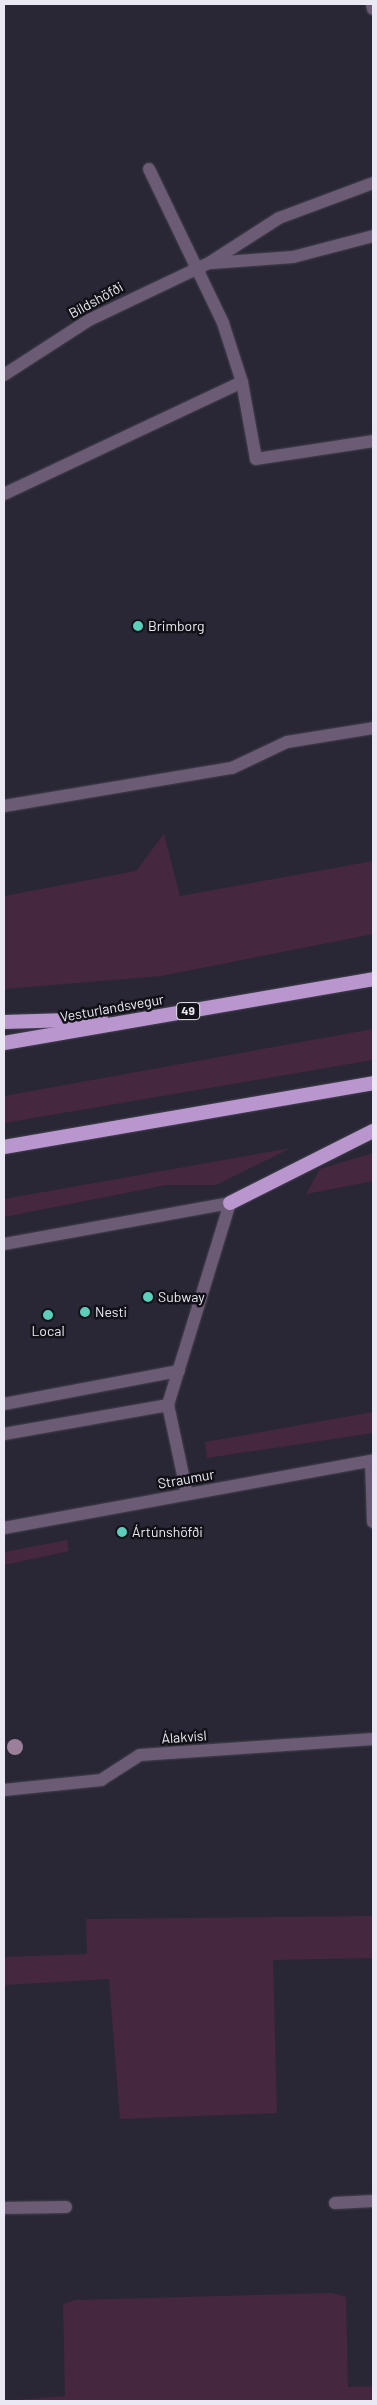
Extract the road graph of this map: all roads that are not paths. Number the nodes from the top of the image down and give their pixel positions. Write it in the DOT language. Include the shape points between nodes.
graph roads {
  1 [pos="372,4"];
  2 [pos="373,10"];
  3 [pos="149,169"];
  4 [pos="373,183"];
  5 [pos="373,236"];
  6 [pos="204,265"];
  7 [pos="4,375"];
  8 [pos="242,382"];
  9 [pos="373,441"];
  10 [pos="4,494"];
  11 [pos="373,728"];
  12 [pos="4,806"];
  13 [pos="373,979"];
  14 [pos="152,1017"];
  15 [pos="4,1022"];
  16 [pos="4,1043"];
  17 [pos="373,1083"];
  18 [pos="373,1131"];
  19 [pos="4,1147"];
  20 [pos="230,1203"];
  21 [pos="4,1244"];
  22 [pos="179,1371"];
  23 [pos="4,1404"];
  24 [pos="168,1405"];
  25 [pos="4,1434"];
  26 [pos="372,1460"];
  27 [pos="186,1494"];
  28 [pos="373,1522"];
  29 [pos="4,1528"];
  30 [pos="373,1739"];
  31 [pos="4,1790"];
  32 [pos="373,2202"];
  33 [pos="335,2203"];
  34 [pos="66,2207"];
  35 [pos="4,2208"];
  1 -- 2 [label="street"];
  3 -- 6 [label="street"];
  4 -- 6 [label="street, Bíldshöfði" via="279,218"];
  5 -- 6 [label="street, Bíldshöfði" via="293,257"];
  6 -- 7 [label="street, Bíldshöfði" via="89,320"];
  6 -- 8 [label="street"];
  8 -- 9 [label="street" via="256,459"];
  8 -- 10 [label="street"];
  11 -- 12 [label="street" via="287,742 232,768"];
  13 -- 14 [label="highway, Vesturlandsvegur / 49"];
  14 -- 15 [label="highway"];
  14 -- 16 [label="highway, Vesturlandsvegur / 49"];
  17 -- 19 [label="highway"];
  18 -- 20 [label="highway"];
  20 -- 21 [label="street"];
  20 -- 22 [label="street"];
  22 -- 23 [label="street"];
  22 -- 24 [label="street"];
  24 -- 25 [label="street"];
  24 -- 27 [label="street"];
  26 -- 27 [label="street, Straumur"];
  26 -- 28 [label="street"];
  27 -- 29 [label="street, Straumur"];
  30 -- 31 [label="street, Álakvísl" via="140,1756 101,1780"];
  32 -- 33 [label="street"];
  34 -- 35 [label="street"];
}
